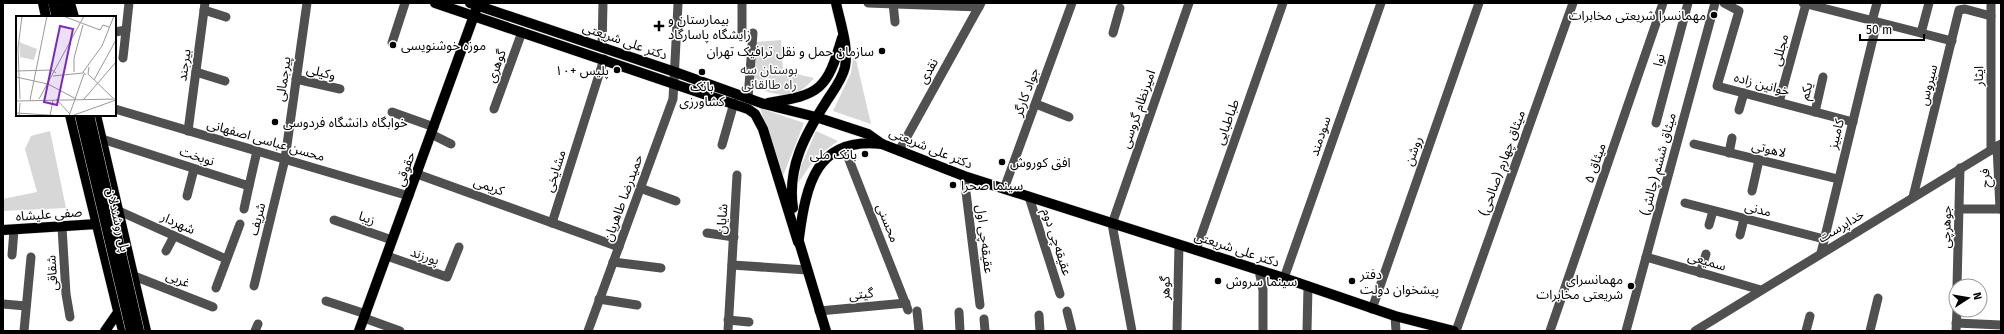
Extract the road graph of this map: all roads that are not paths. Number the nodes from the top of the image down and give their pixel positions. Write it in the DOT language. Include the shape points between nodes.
graph roads {
  1 [pos="43,3"];
  2 [pos="53,3"];
  3 [pos="63,3"];
  4 [pos="70,3"];
  5 [pos="129,3"];
  6 [pos="307,3"];
  7 [pos="405,3"];
  8 [pos="435,3"];
  9 [pos="603,3"];
  10 [pos="742,3"];
  11 [pos="836,3"];
  12 [pos="868,3"];
  13 [pos="1072,3"];
  14 [pos="1189,3"];
  15 [pos="1283,3"];
  16 [pos="1381,3"];
  17 [pos="1479,3"];
  18 [pos="1573,3"];
  19 [pos="1664,3"];
  20 [pos="1688,3"];
  21 [pos="1715,3"];
  22 [pos="1724,3"];
  23 [pos="1805,3"];
  24 [pos="1876,3"];
  25 [pos="1929,3"];
  26 [pos="1991,3"];
  27 [pos="475,4"];
  28 [pos="678,4"];
  29 [pos="893,4"];
  30 [pos="946,4"];
  31 [pos="980,5"];
  32 [pos="1830,6"];
  33 [pos="205,7"];
  34 [pos="1120,8"];
  35 [pos="46,16"];
  36 [pos="56,16"];
  37 [pos="66,16"];
  38 [pos="74,16"];
  39 [pos="474,16"];
  40 [pos="1991,16"];
  41 [pos="226,17"];
  42 [pos="1875,21"];
  43 [pos="895,22"];
  44 [pos="126,30"];
  45 [pos="116,32"];
  46 [pos="522,32"];
  47 [pos="742,33"];
  48 [pos="753,33"];
  49 [pos="1112,33"];
  50 [pos="1921,33"];
  51 [pos="843,36"];
  52 [pos="1952,41"];
  53 [pos="392,43"];
  54 [pos="602,48"];
  55 [pos="124,58"];
  56 [pos="604,59"];
  57 [pos="196,72"];
  58 [pos="674,72"];
  59 [pos="1824,77"];
  60 [pos="296,79"];
  61 [pos="224,81"];
  62 [pos="675,84"];
  63 [pos="340,89"];
  64 [pos="1744,93"];
  65 [pos="748,98"];
  66 [pos="1779,102"];
  67 [pos="734,103"];
  68 [pos="764,104"];
  69 [pos="1036,104"];
  70 [pos="116,109"];
  71 [pos="494,109"];
  72 [pos="1739,110"];
  73 [pos="392,112"];
  74 [pos="1815,112"];
  75 [pos="70,116"];
  76 [pos="80,116"];
  77 [pos="89,116"];
  78 [pos="96,116"];
  79 [pos="816,117"];
  80 [pos="1069,117"];
  81 [pos="1853,122"];
  82 [pos="1656,123"];
  83 [pos="432,130"];
  84 [pos="188,131"];
  85 [pos="1732,138"];
  86 [pos="102,140"];
  87 [pos="451,144"];
  88 [pos="882,144"];
  89 [pos="1694,144"];
  90 [pos="722,145"];
  91 [pos="844,147"];
  92 [pos="1996,147"];
  93 [pos="257,151"];
  94 [pos="899,151"];
  95 [pos="1728,152"];
  96 [pos="285,159"];
  97 [pos="1759,160"];
  98 [pos="1960,168"];
  99 [pos="194,169"];
  100 [pos="110,173"];
  101 [pos="416,174"];
  102 [pos="737,175"];
  103 [pos="964,176"];
  104 [pos="86,178"];
  105 [pos="1838,179"];
  106 [pos="249,186"];
  107 [pos="640,188"];
  108 [pos="1004,189"];
  109 [pos="1752,191"];
  110 [pos="187,196"];
  111 [pos="409,196"];
  112 [pos="1029,197"];
  113 [pos="1913,197"];
  114 [pos="676,201"];
  115 [pos="1685,203"];
  116 [pos="244,209"];
  117 [pos="1960,209"];
  118 [pos="2001,209"];
  119 [pos="118,211"];
  120 [pos="1713,211"];
  121 [pos="1744,219"];
  122 [pos="334,220"];
  123 [pos="552,223"];
  124 [pos="97,224"];
  125 [pos="240,224"];
  126 [pos="1112,224"];
  127 [pos="1708,225"];
  128 [pos="62,227"];
  129 [pos="3,230"];
  130 [pos="14,230"];
  131 [pos="706,233"];
  132 [pos="1740,235"];
  133 [pos="174,236"];
  134 [pos="734,237"];
  135 [pos="1824,239"];
  136 [pos="392,240"];
  137 [pos="798,242"];
  138 [pos="1179,245"];
  139 [pos="459,247"];
  140 [pos="618,247"];
  141 [pos="1196,250"];
  142 [pos="166,251"];
  143 [pos="1821,253"];
  144 [pos="1706,254"];
  145 [pos="12,255"];
  146 [pos="387,256"];
  147 [pos="31,257"];
  148 [pos="1646,257"];
  149 [pos="226,259"];
  150 [pos="613,262"];
  151 [pos="732,265"];
  152 [pos="661,268"];
  153 [pos="807,270"];
  154 [pos="1259,270"];
  155 [pos="1700,273"];
  156 [pos="134,277"];
  157 [pos="1284,278"];
  158 [pos="1957,278"];
  159 [pos="111,280"];
  160 [pos="254,286"];
  161 [pos="1308,286"];
  162 [pos="216,288"];
  163 [pos="136,290"];
  164 [pos="1761,290"];
  165 [pos="1060,294"];
  166 [pos="1878,298"];
  167 [pos="599,299"];
  168 [pos="326,301"];
  169 [pos="3,304"];
  170 [pos="637,305"];
  171 [pos="980,305"];
  172 [pos="26,306"];
  173 [pos="213,307"];
  174 [pos="910,308"];
  175 [pos="1372,308"];
  176 [pos="118,310"];
  177 [pos="1067,311"];
  178 [pos="820,312"];
  179 [pos="959,312"];
  180 [pos="1038,315"];
  181 [pos="365,316"];
  182 [pos="1395,316"];
  183 [pos="1810,316"];
  184 [pos="70,317"];
  185 [pos="984,319"];
  186 [pos="728,320"];
  187 [pos="749,322"];
  188 [pos="2001,325"];
  189 [pos="1956,327"];
  190 [pos="24,331"];
  191 [pos="105,331"];
  192 [pos="123,331"];
  193 [pos="131,331"];
  194 [pos="139,331"];
  195 [pos="146,331"];
  196 [pos="359,331"];
  197 [pos="400,331"];
  198 [pos="588,331"];
  199 [pos="728,331"];
  200 [pos="826,331"];
  201 [pos="919,331"];
  202 [pos="960,331"];
  203 [pos="985,331"];
  204 [pos="1040,331"];
  205 [pos="1072,331"];
  206 [pos="1132,331"];
  207 [pos="1177,331"];
  208 [pos="1263,331"];
  209 [pos="1307,331"];
  210 [pos="1396,331"];
  211 [pos="1455,331"];
  212 [pos="1550,331"];
  213 [pos="1626,331"];
  214 [pos="1695,331"];
  215 [pos="1806,331"];
  216 [pos="1870,331"];
  1 -- 35 [label="main road"];
  2 -- 36 [label="main road"];
  3 -- 37 [label="main road"];
  4 -- 38 [label="main road"];
  5 -- 44 [label="street"];
  6 -- 60 [label="street, پیرجمالی"];
  7 -- 53 [label="street"];
  8 -- 39 [label="main road, دکتر علی شریعتی"];
  9 -- 54 [label="street"];
  10 -- 47 [label="street"];
  11 -- 51 [label="main road"];
  12 -- 29 [label="street"];
  13 -- 69 [label="street, جواد کارگر"];
  14 -- 126 [label="street, امیرنظام گروسی"];
  15 -- 141 [label="street, طباطبایی"];
  16 -- 157 [label="street, سودمند"];
  17 -- 175 [label="street, روشن"];
  18 -- 211 [label="street, میثاق چهارم (صالحی)"];
  19 -- 212 [label="street, میثاق ۵"];
  20 -- 82 [label="street, نوا"];
  21 -- 148 [label="street, میثاق ششم (چالش)"];
  22 -- 64 [label="street, خوانین زاده" via="1739,11 1717,86"];
  23 -- 32 [label="street"];
  23 -- 66 [label="street, مجللی"];
  24 -- 42 [label="street, کامبیز"];
  25 -- 50 [label="street"];
  26 -- 40 [label="street, ایثار"];
  27 -- 39 [label="main road, حقوقی"];
  27 -- 54 [label="main road, دکتر علی شریعتی"];
  28 -- 58 [label="street, حمیدرضا طاهریان"];
  29 -- 30 [label="street"];
  29 -- 43 [label="street"];
  30 -- 31 [label="street"];
  31 -- 94 [label="street, نقدی"];
  32 -- 42 [label="street"];
  33 -- 41 [label="street"];
  33 -- 57 [label="street, بیرجند"];
  34 -- 49 [label="street"];
  39 -- 46 [label="main road, دکتر علی شریعتی"];
  39 -- 83 [label="main road, حقوقی"];
  40 -- 52 [label="street, سیروس" via="1965,9 1959,10"];
  40 -- 92 [label="street, ایثار"];
  42 -- 50 [label="street"];
  42 -- 81 [label="street, کامبیز"];
  44 -- 45 [label="street"];
  44 -- 55 [label="street"];
  46 -- 56 [label="main road, دکتر علی شریعتی"];
  46 -- 71 [label="street, گوهری"];
  48 -- 65 [label="street"];
  50 -- 52 [label="street"];
  51 -- 68 [label="main road" via="828,78 815,91 795,99"];
  51 -- 79 [label="main road" via="846,59 843,73"];
  52 -- 113 [label="street, سیروس"];
  54 -- 58 [label="main road, دکتر علی شریعتی"];
  56 -- 62 [label="main road, دکتر علی شریعتی"];
  56 -- 123 [label="street, مشایخی"];
  57 -- 61 [label="street"];
  57 -- 84 [label="street, بیرجند"];
  58 -- 62 [label="street, حمیدرضا طاهریان"];
  58 -- 65 [label="main road, دکتر علی شریعتی"];
  59 -- 74 [label="street, یکم"];
  60 -- 63 [label="street, وکیلی"];
  60 -- 96 [label="street, پیرجمالی"];
  62 -- 67 [label="main road, دکتر علی شریعتی"];
  62 -- 107 [label="street, حمیدرضا طاهریان" via="673,99"];
  64 -- 66 [label="street, خوانین زاده"];
  64 -- 72 [label="street"];
  65 -- 68 [label="main road, دکتر علی شریعتی"];
  66 -- 74 [label="street, خوانین زاده"];
  67 -- 90 [label="street"];
  67 -- 137 [label="main road, دکتر علی شریعتی" via="748,109 760,120"];
  68 -- 79 [label="main road, دکتر علی شریعتی"];
  69 -- 80 [label="street"];
  69 -- 108 [label="street, جواد کارگر"];
  70 -- 84 [label="street, محسن عباسی اصفهانی"];
  73 -- 83 [label="street"];
  74 -- 81 [label="street, خوانین زاده"];
  75 -- 104 [label="main road"];
  76 -- 193 [label="main road, پل روشندلان, bridge"];
  77 -- 194 [label="main road, پل روشندلان, bridge"];
  78 -- 86 [label="main road"];
  79 -- 88 [label="main road, دکتر علی شریعتی" via="868,134"];
  79 -- 137 [label="main road" via="802,142 792,180"];
  81 -- 105 [label="street, کامبیز"];
  83 -- 87 [label="street"];
  83 -- 101 [label="main road, حقوقی"];
  84 -- 93 [label="street, محسن عباسی اصفهانی"];
  85 -- 95 [label="street"];
  86 -- 99 [label="street, نوبخت"];
  86 -- 100 [label="main road"];
  88 -- 91 [label="main road"];
  88 -- 94 [label="main road, دکتر علی شریعتی"];
  89 -- 95 [label="street, لاهوتی"];
  91 -- 137 [label="main road" via="825,159 812,178 805,198"];
  91 -- 174 [label="street, محسنی"];
  92 -- 98 [label="street, خداپرست"];
  92 -- 118 [label="street, فرح"];
  93 -- 96 [label="street, محسن عباسی اصفهانی"];
  93 -- 106 [label="street"];
  94 -- 103 [label="main road, دکتر علی شریعتی"];
  95 -- 97 [label="street, لاهوتی"];
  96 -- 111 [label="street, محسن عباسی اصفهانی"];
  96 -- 160 [label="street, شریف"];
  97 -- 105 [label="street, لاهوتی"];
  97 -- 109 [label="street"];
  98 -- 113 [label="street, خداپرست"];
  98 -- 117 [label="street, جوهرچی"];
  99 -- 106 [label="street, نوبخت"];
  99 -- 110 [label="street"];
  100 -- 104 [label="main road" via="107,179 91,181"];
  100 -- 119 [label="main road"];
  101 -- 111 [label="main road, حقوقی"];
  101 -- 123 [label="street, کریمی"];
  102 -- 134 [label="street, شایان"];
  103 -- 108 [label="main road, دکتر علی شریعتی"];
  103 -- 171 [label="street, عقیقه‌چی اول"];
  104 -- 124 [label="main road"];
  105 -- 135 [label="street, کامبیز"];
  106 -- 116 [label="street"];
  107 -- 114 [label="street"];
  107 -- 140 [label="street, حمیدرضا طاهریان"];
  108 -- 112 [label="main road, دکتر علی شریعتی"];
  111 -- 136 [label="main road, حقوقی"];
  112 -- 126 [label="main road, دکتر علی شریعتی"];
  112 -- 165 [label="street, عقیقه‌چی دوم"];
  113 -- 143 [label="street, خداپرست"];
  115 -- 120 [label="street, مدنی"];
  117 -- 118 [label="street"];
  117 -- 158 [label="street, جوهرچی"];
  119 -- 133 [label="street, شهردار"];
  119 -- 156 [label="main road"];
  120 -- 121 [label="street, مدنی"];
  120 -- 127 [label="street"];
  121 -- 132 [label="street"];
  121 -- 135 [label="street, مدنی"];
  122 -- 136 [label="street, زیبا"];
  123 -- 140 [label="street"];
  124 -- 128 [label="main road, صفی علیشاه"];
  124 -- 159 [label="main road"];
  125 -- 149 [label="street"];
  126 -- 138 [label="main road, دکتر علی شریعتی"];
  126 -- 206 [label="street"];
  128 -- 130 [label="main road, صفی علیشاه"];
  128 -- 184 [label="street, شقاقی"];
  129 -- 130 [label="main road, صفی علیشاه"];
  130 -- 145 [label="street"];
  131 -- 134 [label="street"];
  133 -- 142 [label="street"];
  133 -- 149 [label="street, شهردار"];
  134 -- 151 [label="street, شایان"];
  135 -- 143 [label="street, کامبیز"];
  136 -- 146 [label="main road, حقوقی"];
  137 -- 153 [label="main road"];
  138 -- 141 [label="main road, دکتر علی شریعتی"];
  138 -- 207 [label="street, گوهر"];
  139 -- 146 [label="street, پورزند" via="447,277"];
  140 -- 150 [label="street, حمیدرضا طاهریان"];
  141 -- 154 [label="main road, دکتر علی شریعتی"];
  143 -- 164 [label="street, خداپرست"];
  144 -- 155 [label="street"];
  146 -- 181 [label="main road, حقوقی"];
  147 -- 172 [label="street"];
  148 -- 155 [label="street, سمیعی"];
  148 -- 213 [label="street, میثاق ششم (چالش)"];
  149 -- 162 [label="street"];
  150 -- 152 [label="street"];
  150 -- 167 [label="street, حمیدرضا طاهریان"];
  151 -- 153 [label="street"];
  151 -- 186 [label="street, شایان"];
  153 -- 178 [label="main road"];
  154 -- 157 [label="main road, دکتر علی شریعتی"];
  154 -- 208 [label="street" via="1264,290"];
  155 -- 164 [label="street, سمیعی"];
  156 -- 159 [label="main road" via="129,284 123,286"];
  156 -- 163 [label="main road"];
  156 -- 173 [label="street, غربی"];
  157 -- 161 [label="main road, دکتر علی شریعتی"];
  159 -- 176 [label="main road"];
  161 -- 175 [label="main road, دکتر علی شریعتی"];
  161 -- 209 [label="street"];
  163 -- 176 [label="main road"];
  163 -- 195 [label="main road"];
  164 -- 214 [label="street, خداپرست"];
  166 -- 216 [label="street"];
  167 -- 170 [label="street"];
  167 -- 198 [label="street, حمیدرضا طاهریان"];
  168 -- 181 [label="street"];
  169 -- 172 [label="street"];
  172 -- 190 [label="street"];
  174 -- 178 [label="street, گیتی"];
  174 -- 201 [label="street, محسنی"];
  175 -- 182 [label="main road, دکتر علی شریعتی"];
  176 -- 191 [label="main road"];
  176 -- 192 [label="main road"];
  177 -- 205 [label="street"];
  178 -- 200 [label="main road"];
  179 -- 202 [label="street"];
  180 -- 204 [label="street"];
  181 -- 196 [label="main road, حقوقی"];
  181 -- 197 [label="street"];
  182 -- 210 [label="street"];
  182 -- 211 [label="main road, دکتر علی شریعتی"];
  183 -- 215 [label="street"];
  185 -- 203 [label="street"];
  186 -- 187 [label="street"];
  186 -- 199 [label="street, شایان"];
  188 -- 189 [label="street"];
}
